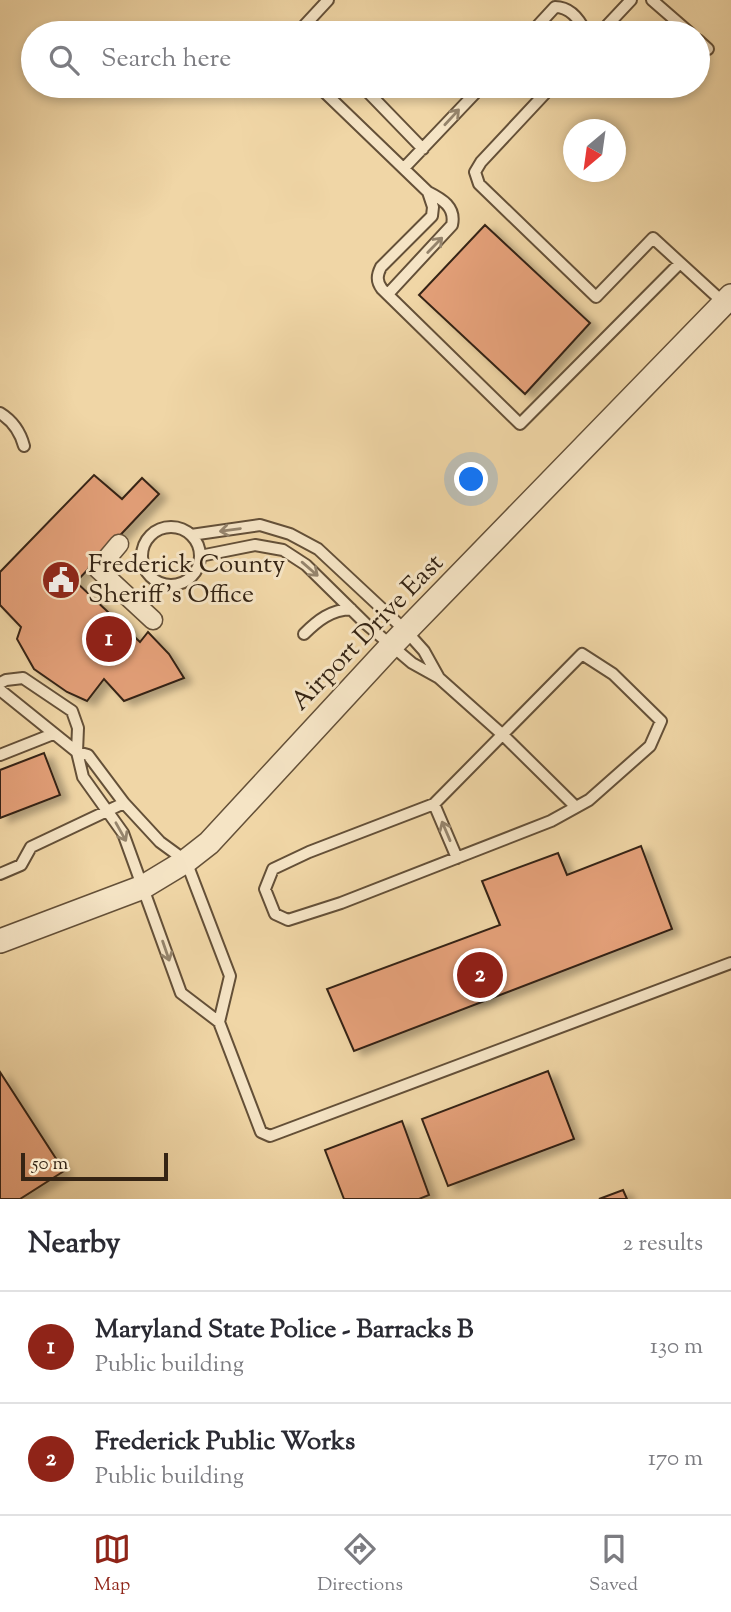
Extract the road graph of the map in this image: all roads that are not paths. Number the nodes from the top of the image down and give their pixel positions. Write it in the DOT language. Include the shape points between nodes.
graph roads {
  1 [pos="328,0"];
  2 [pos="631,0"];
  3 [pos="652,0"];
  4 [pos="309,21"];
  5 [pos="542,21"];
  6 [pos="578,21"];
  7 [pos="611,21"];
  8 [pos="676,21"];
  9 [pos="331,98"];
  10 [pos="374,98"];
  11 [pos="471,98"];
  12 [pos="541,98"];
  13 [pos="423,149"];
  14 [pos="404,168"];
  15 [pos="428,192"];
  16 [pos="680,263"];
  17 [pos="388,294"];
  18 [pos="728,299"];
  19 [pos="0,413"];
  20 [pos="24,446"];
  21 [pos="191,535"];
  22 [pos="118,544"];
  23 [pos="200,556"];
  24 [pos="351,609"];
  25 [pos="153,620"];
  26 [pos="304,634"];
  27 [pos="400,638"];
  28 [pos="439,678"];
  29 [pos="0,684"];
  30 [pos="0,690"];
  31 [pos="53,734"];
  32 [pos="504,736"];
  33 [pos="76,752"];
  34 [pos="0,755"];
  35 [pos="124,803"];
  36 [pos="434,804"];
  37 [pos="576,807"];
  38 [pos="107,811"];
  39 [pos="457,858"];
  40 [pos="186,861"];
  41 [pos="0,874"];
  42 [pos="143,887"];
  43 [pos="0,941"];
  44 [pos="731,962"];
  45 [pos="219,1022"];
  1 -- 4 [label="lane"];
  2 -- 7 [label="lane"];
  3 -- 8 [label="lane"];
  5 -- 6 [label="lane" via="555,7 564,7"];
  9 -- 14 [label="lane"];
  10 -- 13 [label="lane"];
  13 -- 11 [label="lane, one-way"];
  12 -- 16 [label="lane" via="481,162 475,172 480,184 596,297 653,238"];
  13 -- 14 [label="lane"];
  14 -- 15 [label="lane"];
  15 -- 17 [label="lane" via="432,216 377,274 378,284"];
  17 -- 15 [label="lane, one-way" via="452,225 443,199"];
  16 -- 17 [label="lane" via="520,424"];
  16 -- 18 [label="lane"];
  18 -- 27 [label="street, Airport Drive East"];
  19 -- 20 [label="lane" via="20,432"];
  21 -- 23 [label="lane"];
  21 -- 23 [label="lane" via="175,527 157,530 145,543 145,569 157,582 183,583 196,572"];
  27 -- 21 [label="lane, one-way" via="318,549 290,534 260,525"];
  22 -- 25 [label="street" via="98,569"];
  23 -- 24 [label="lane, one-way" via="255,545 283,550 306,565"];
  24 -- 26 [label="lane" via="320,618"];
  24 -- 27 [label="lane"];
  27 -- 28 [label="lane" via="424,651"];
  27 -- 28 [label="lane" via="412,663"];
  27 -- 40 [label="street, Airport Drive East" via="209,843"];
  28 -- 32 [label="lane"];
  29 -- 33 [label="lane" via="23,678 72,711 78,728"];
  30 -- 31 [label="lane"];
  31 -- 33 [label="lane"];
  31 -- 34 [label="lane"];
  32 -- 36 [label="lane"];
  32 -- 37 [label="lane"];
  32 -- 37 [label="lane" via="582,654 613,674 661,721 650,746"];
  33 -- 35 [label="lane" via="88,755"];
  33 -- 38 [label="lane" via="83,778"];
  35 -- 38 [label="lane"];
  35 -- 40 [label="lane" via="160,842"];
  39 -- 36 [label="lane, one-way"];
  36 -- 39 [label="lane" via="273,869 265,889 275,914 288,920"];
  37 -- 39 [label="lane"];
  38 -- 41 [label="lane" via="31,847 21,866"];
  38 -- 42 [label="lane, one-way" via="123,833"];
  40 -- 42 [label="street, Airport Drive East"];
  40 -- 45 [label="lane" via="230,976"];
  42 -- 43 [label="street, Airport Drive East"];
  42 -- 45 [label="lane, one-way" via="181,993"];
  44 -- 45 [label="lane" via="270,1136 261,1132"];
}
